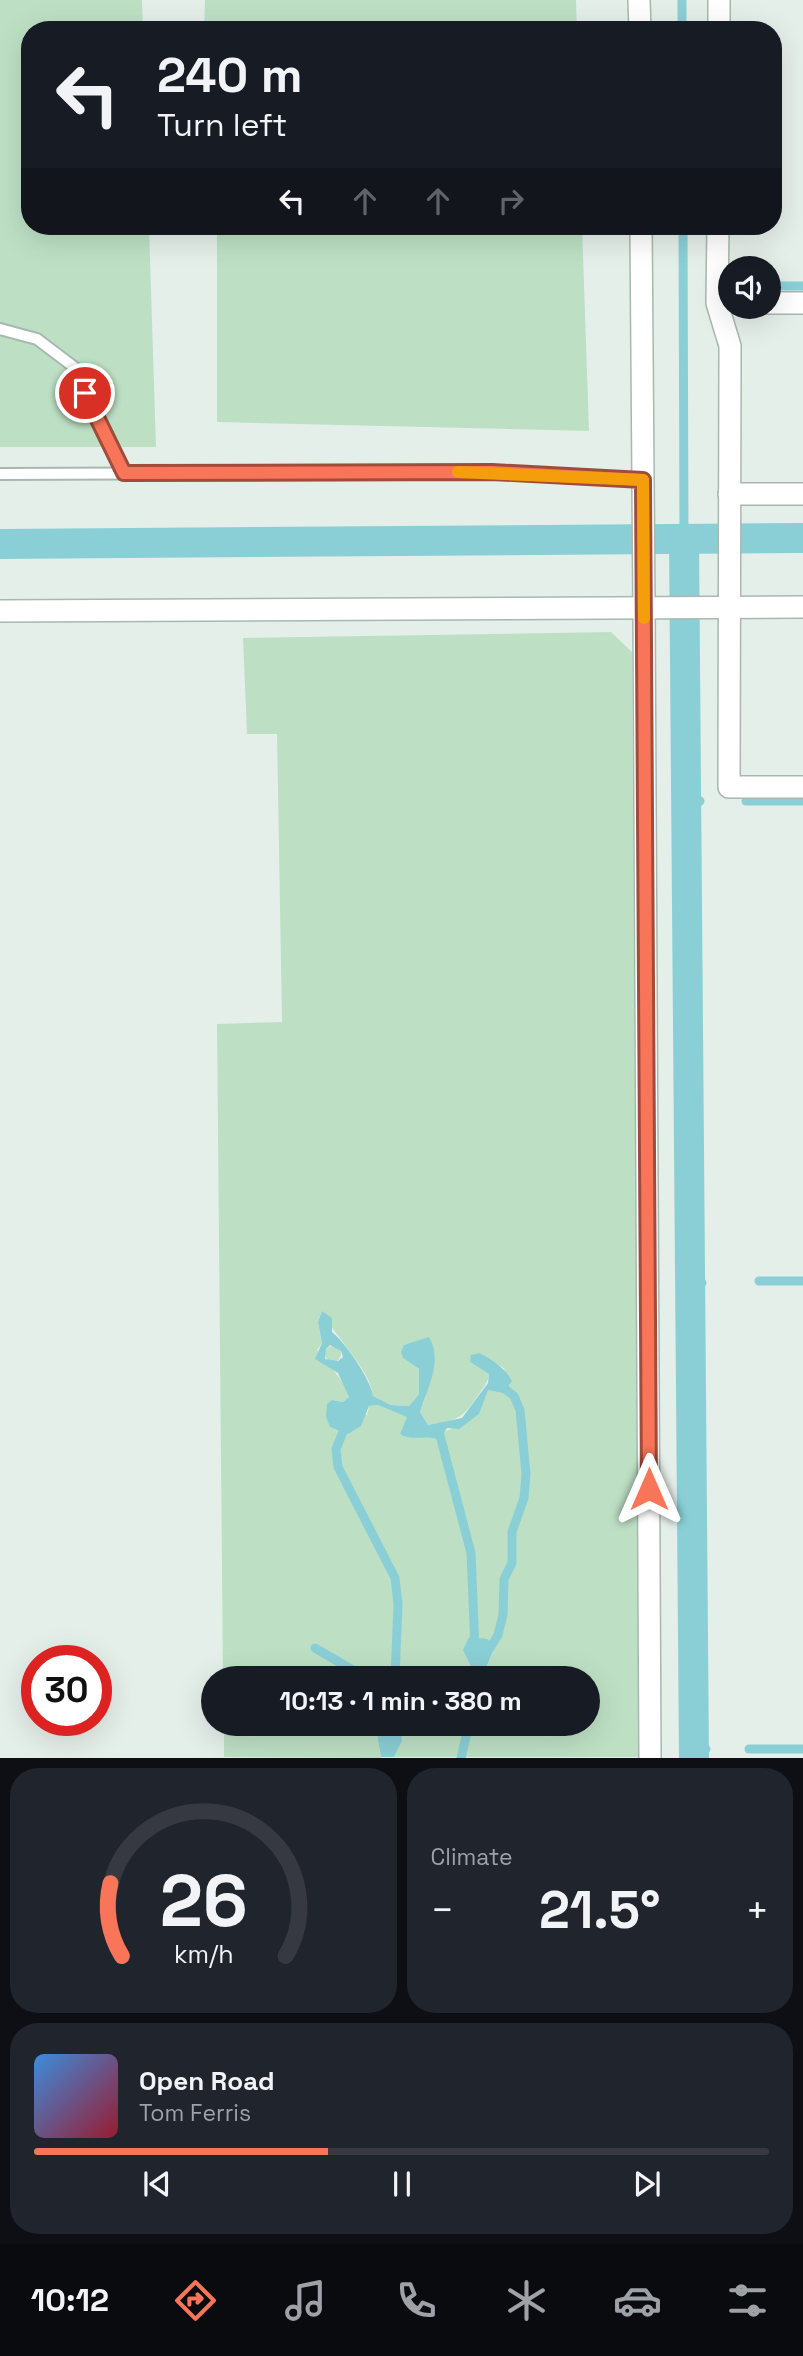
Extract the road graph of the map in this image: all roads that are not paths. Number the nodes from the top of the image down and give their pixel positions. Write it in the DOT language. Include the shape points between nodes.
graph roads {
  1 [pos="639,0"];
  2 [pos="719,0"];
  3 [pos="639,21"];
  4 [pos="719,21"];
  5 [pos="641,235"];
  6 [pos="719,235"];
  7 [pos="720,256"];
  8 [pos="781,303"];
  9 [pos="803,303"];
  10 [pos="726,319"];
  11 [pos="0,329"];
  12 [pos="124,473"];
  13 [pos="0,474"];
  14 [pos="643,480"];
  15 [pos="729,494"];
  16 [pos="803,494"];
  17 [pos="653,606"];
  18 [pos="803,607"];
  19 [pos="722,608"];
  20 [pos="0,611"];
  21 [pos="803,787"];
  22 [pos="650,1758"];
  1 -- 3 [label="street"];
  2 -- 4 [label="street"];
  5 -- 14 [label="street"];
  6 -- 7 [label="street"];
  8 -- 9 [label="street"];
  10 -- 15 [label="street"];
  11 -- 12 [label="lane" via="37,340 74,367"];
  12 -- 13 [label="lane"];
  12 -- 14 [label="lane" via="492,472"];
  14 -- 17 [label="street" via="644,582"];
  15 -- 16 [label="street"];
  15 -- 19 [label="street" via="729,580"];
  17 -- 19 [label="street"];
  17 -- 20 [label="street"];
  17 -- 22 [label="street"];
  18 -- 19 [label="street"];
  19 -- 21 [label="street" via="729,787"];
}
